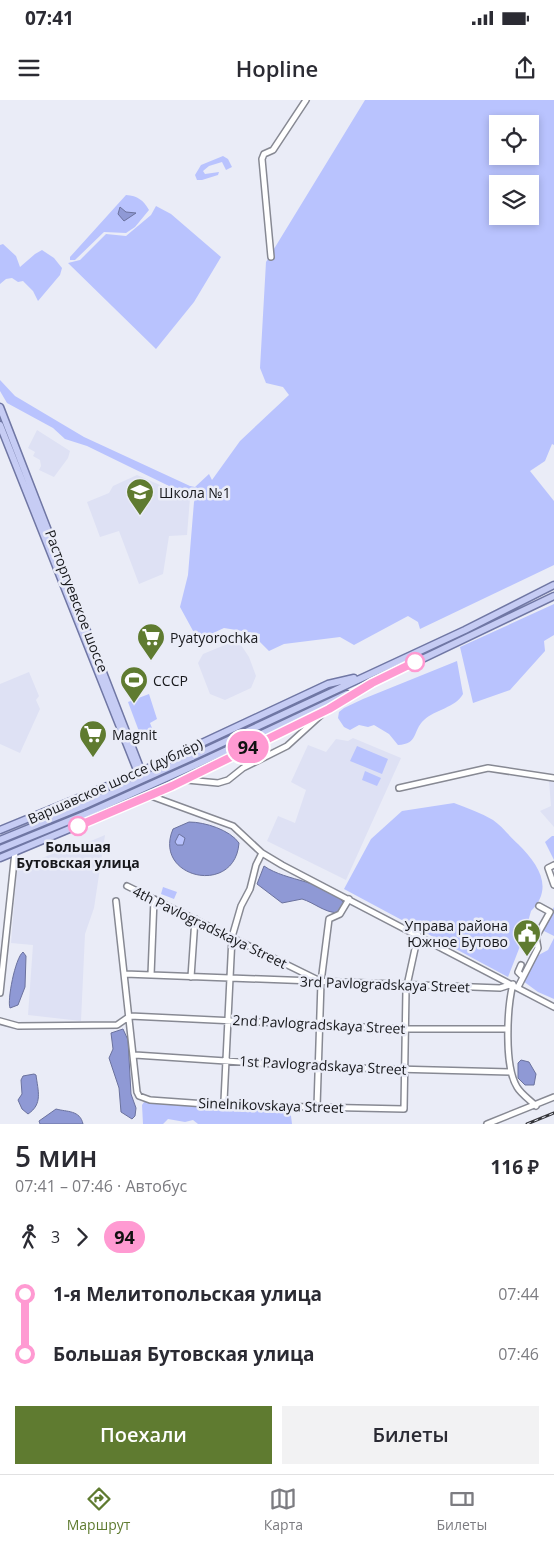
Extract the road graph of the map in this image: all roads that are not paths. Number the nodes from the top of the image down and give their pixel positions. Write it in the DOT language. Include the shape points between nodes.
graph roads {
  1 [pos="306,100"];
  2 [pos="271,257"];
  3 [pos="0,407"];
  4 [pos="0,425"];
  5 [pos="554,585"];
  6 [pos="554,596"];
  7 [pos="368,675"];
  8 [pos="372,683"];
  9 [pos="329,709"];
  10 [pos="139,773"];
  11 [pos="554,778"];
  12 [pos="184,780"];
  13 [pos="172,786"];
  14 [pos="399,788"];
  15 [pos="151,796"];
  16 [pos="171,801"];
  17 [pos="0,830"];
  18 [pos="0,840"];
  19 [pos="0,849"];
  20 [pos="15,852"];
  21 [pos="262,853"];
  22 [pos="0,858"];
  23 [pos="554,865"];
  24 [pos="554,885"];
  25 [pos="127,886"];
  26 [pos="154,899"];
  27 [pos="349,899"];
  28 [pos="116,901"];
  29 [pos="539,906"];
  30 [pos="195,919"];
  31 [pos="418,935"];
  32 [pos="232,937"];
  33 [pos="537,942"];
  34 [pos="529,943"];
  35 [pos="521,965"];
  36 [pos="125,974"];
  37 [pos="150,975"];
  38 [pos="191,976"];
  39 [pos="524,977"];
  40 [pos="230,978"];
  41 [pos="321,982"];
  42 [pos="410,984"];
  43 [pos="516,986"];
  44 [pos="0,993"];
  45 [pos="554,1007"];
  46 [pos="130,1016"];
  47 [pos="229,1019"];
  48 [pos="0,1021"];
  49 [pos="320,1025"];
  50 [pos="406,1028"];
  51 [pos="508,1029"];
  52 [pos="135,1055"];
  53 [pos="227,1060"];
  54 [pos="318,1067"];
  55 [pos="404,1070"];
  56 [pos="511,1072"];
  57 [pos="554,1097"];
  58 [pos="220,1105"];
  59 [pos="536,1106"];
  60 [pos="316,1107"];
  61 [pos="487,1124"];
  1 -- 2 [label="street" via="274,150 264,154 262,159"];
  3 -- 10 [label="main road, Расторгуевское шоссе" via="98,655"];
  4 -- 10 [label="main road, Расторгуевское шоссе"];
  5 -- 7 [label="main road"];
  6 -- 8 [label="main road"];
  7 -- 10 [label="main road, Варшавское шоссе (дублёр)" via="328,684"];
  7 -- 18 [label="main road, bridge" via="83,806"];
  8 -- 9 [label="main road, Варшавское шоссе (дублёр)"];
  8 -- 19 [label="main road, bridge" via="195,766"];
  9 -- 12 [label="main road, Варшавское шоссе (дублёр)"];
  9 -- 12 [label="street" via="287,746 243,768 228,780 218,783"];
  10 -- 15 [label="main road"];
  10 -- 17 [label="main road, Варшавское шоссе (дублёр)"];
  11 -- 14 [label="street" via="488,768"];
  12 -- 13 [label="main road, Варшавское шоссе (дублёр)"];
  13 -- 15 [label="main road, Варшавское шоссе (дублёр)"];
  13 -- 16 [label="street" via="166,792"];
  15 -- 16 [label="street"];
  15 -- 20 [label="main road, Варшавское шоссе (дублёр)"];
  16 -- 21 [label="street" via="233,826"];
  20 -- 22 [label="main road, Варшавское шоссе (дублёр)"];
  20 -- 44 [label="street"];
  21 -- 27 [label="street"];
  21 -- 32 [label="street"];
  23 -- 24 [label="street" via="548,868"];
  25 -- 26 [label="street, 4th Pavlogradskaya Street"];
  26 -- 30 [label="street, 4th Pavlogradskaya Street"];
  26 -- 37 [label="street"];
  27 -- 31 [label="street"];
  27 -- 41 [label="street" via="340,914 329,919"];
  28 -- 36 [label="street"];
  29 -- 33 [label="street" via="550,912 536,937"];
  30 -- 32 [label="street, 4th Pavlogradskaya Street"];
  30 -- 38 [label="street"];
  31 -- 42 [label="street"];
  31 -- 43 [label="street"];
  32 -- 40 [label="street"];
  32 -- 41 [label="street, 4th Pavlogradskaya Street"];
  33 -- 34 [label="street"];
  33 -- 39 [label="street" via="538,948"];
  35 -- 39 [label="street" via="518,972"];
  36 -- 37 [label="street, 3rd Pavlogradskaya Street"];
  36 -- 46 [label="street"];
  37 -- 38 [label="street, 3rd Pavlogradskaya Street"];
  38 -- 40 [label="street, 3rd Pavlogradskaya Street"];
  39 -- 43 [label="street"];
  40 -- 41 [label="street, 3rd Pavlogradskaya Street"];
  40 -- 47 [label="street"];
  41 -- 42 [label="street, 3rd Pavlogradskaya Street"];
  41 -- 49 [label="street"];
  42 -- 43 [label="street, 3rd Pavlogradskaya Street"];
  42 -- 50 [label="street" via="406,990"];
  43 -- 45 [label="street"];
  43 -- 51 [label="street" via="508,1002"];
  46 -- 47 [label="street, 2nd Pavlogradskaya Street"];
  46 -- 48 [label="street" via="117,1025 18,1026"];
  46 -- 52 [label="street"];
  47 -- 49 [label="street, 2nd Pavlogradskaya Street"];
  47 -- 53 [label="street"];
  49 -- 50 [label="street, 2nd Pavlogradskaya Street"];
  49 -- 54 [label="street"];
  50 -- 51 [label="street, 2nd Pavlogradskaya Street"];
  50 -- 55 [label="street"];
  51 -- 56 [label="street"];
  52 -- 53 [label="street, 1st Pavlogradskaya Street"];
  52 -- 58 [label="street, Sinelnikovskaya Street" via="139,1096 150,1100"];
  53 -- 54 [label="street, 1st Pavlogradskaya Street"];
  53 -- 58 [label="street" via="224,1101"];
  54 -- 55 [label="street, 1st Pavlogradskaya Street"];
  54 -- 60 [label="street"];
  55 -- 56 [label="street, 1st Pavlogradskaya Street"];
  55 -- 60 [label="street, Sinelnikovskaya Street" via="404,1109"];
  56 -- 59 [label="street" via="518,1089"];
  57 -- 59 [label="street"];
  58 -- 60 [label="street, Sinelnikovskaya Street"];
  59 -- 61 [label="street"];
}
